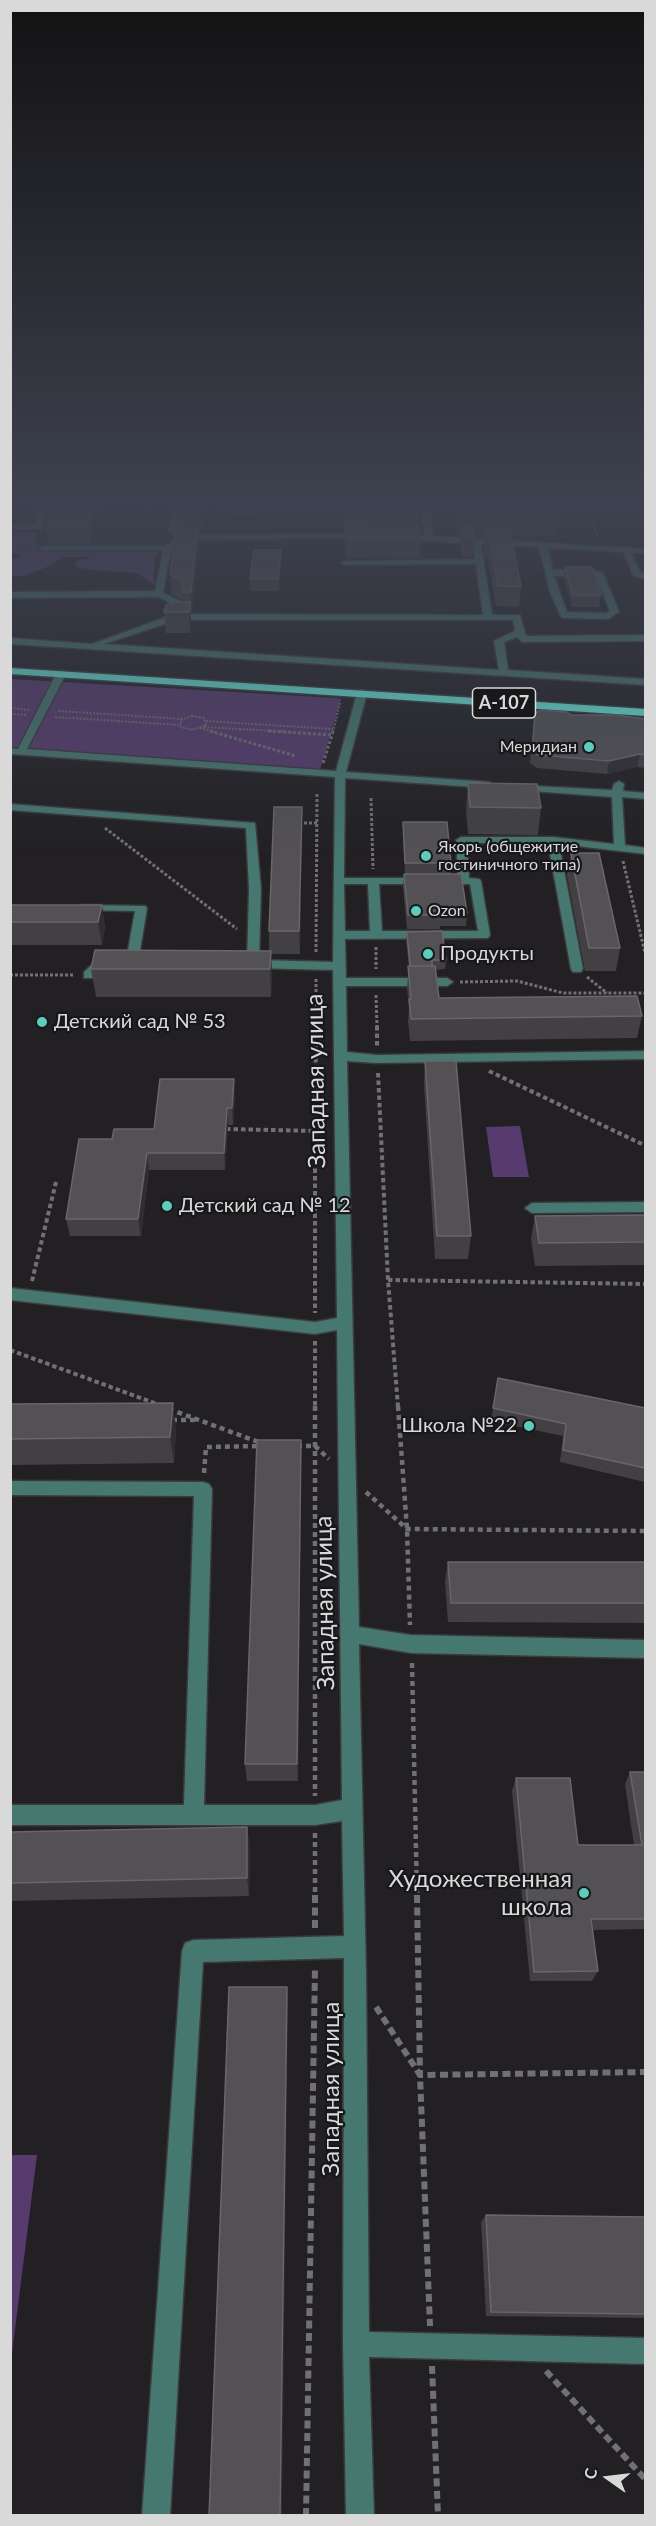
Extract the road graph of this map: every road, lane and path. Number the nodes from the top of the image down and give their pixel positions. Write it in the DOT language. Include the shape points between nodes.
graph roads {
  1 [pos="162,621"];
  2 [pos="519,621"];
  3 [pos="520,632"];
  4 [pos="645,638"];
  5 [pos="10,641"];
  6 [pos="87,647"];
  7 [pos="10,671"];
  8 [pos="504,673"];
  9 [pos="61,674"];
  10 [pos="645,682"];
  11 [pos="362,693"];
  12 [pos="341,699"];
  13 [pos="10,708"];
  14 [pos="41,713"];
  15 [pos="645,713"];
  16 [pos="10,714"];
  17 [pos="183,719"];
  18 [pos="206,721"];
  19 [pos="180,725"];
  20 [pos="202,728"];
  21 [pos="333,729"];
  22 [pos="332,735"];
  23 [pos="16,752"];
  24 [pos="300,758"];
  25 [pos="322,764"];
  26 [pos="340,775"];
  27 [pos="618,789"];
  28 [pos="317,794"];
  29 [pos="645,796"];
  30 [pos="371,798"];
  31 [pos="10,807"];
  32 [pos="84,813"];
  33 [pos="295,823"];
  34 [pos="317,823"];
  35 [pos="553,840"];
  36 [pos="620,848"];
  37 [pos="645,851"];
  38 [pos="338,881"];
  39 [pos="373,881"];
  40 [pos="465,881"];
  41 [pos="70,908"];
  42 [pos="339,935"];
  43 [pos="376,935"];
  44 [pos="255,942"];
  45 [pos="645,957"];
  46 [pos="132,961"];
  47 [pos="154,961"];
  48 [pos="316,965"];
  49 [pos="577,969"];
  50 [pos="339,974"];
  51 [pos="10,975"];
  52 [pos="88,975"];
  53 [pos="447,982"];
  54 [pos="607,993"];
  55 [pos="645,993"];
  56 [pos="645,1055"];
  57 [pos="339,1056"];
  58 [pos="460,1058"];
  59 [pos="377,1059"];
  60 [pos="226,1129"];
  61 [pos="315,1131"];
  62 [pos="645,1146"];
  63 [pos="56,1182"];
  64 [pos="645,1206"];
  65 [pos="532,1208"];
  66 [pos="388,1280"];
  67 [pos="645,1284"];
  68 [pos="10,1294"];
  69 [pos="28,1297"];
  70 [pos="345,1323"];
  71 [pos="315,1328"];
  72 [pos="10,1350"];
  73 [pos="164,1420"];
  74 [pos="199,1420"];
  75 [pos="292,1446"];
  76 [pos="315,1446"];
  77 [pos="10,1488"];
  78 [pos="203,1489"];
  79 [pos="407,1529"];
  80 [pos="645,1531"];
  81 [pos="349,1634"];
  82 [pos="411,1644"];
  83 [pos="645,1649"];
  84 [pos="352,1809"];
  85 [pos="10,1815"];
  86 [pos="194,1815"];
  87 [pos="315,1815"];
  88 [pos="354,1947"];
  89 [pos="315,1949"];
  90 [pos="355,1973"];
  91 [pos="645,2072"];
  92 [pos="420,2075"];
  93 [pos="357,2344"];
  94 [pos="431,2346"];
  95 [pos="525,2348"];
  96 [pos="645,2351"];
  97 [pos="645,2480"];
  98 [pos="156,2516"];
  99 [pos="306,2516"];
  100 [pos="360,2516"];
  101 [pos="438,2516"];
  1 -- 6 [label="street"];
  2 -- 3 [label="street"];
  3 -- 4 [label="street" via="522,639"];
  3 -- 8 [label="street" via="499,641"];
  5 -- 6 [label="street"];
  6 -- 8 [label="street"];
  7 -- 9 [label="highway, А-107"];
  8 -- 10 [label="street"];
  9 -- 11 [label="highway, А-107"];
  9 -- 14 [label="street"];
  11 -- 15 [label="highway, А-107"];
  11 -- 26 [label="street, Западная улица"];
  12 -- 21 [label="path"];
  13 -- 14 [label="path"];
  14 -- 16 [label="path"];
  14 -- 17 [label="path"];
  14 -- 19 [label="path"];
  14 -- 23 [label="street"];
  17 -- 18 [label="path" via="196,716"];
  17 -- 19 [label="path"];
  18 -- 20 [label="path"];
  18 -- 21 [label="path"];
  19 -- 20 [label="path"];
  20 -- 22 [label="path"];
  20 -- 24 [label="path"];
  21 -- 22 [label="path"];
  22 -- 25 [label="path"];
  23 -- 26 [label="street"];
  26 -- 27 [label="street"];
  26 -- 38 [label="street, Западная улица"];
  27 -- 29 [label="street"];
  27 -- 36 [label="street"];
  28 -- 34 [label="path"];
  30 -- 39 [label="path"];
  31 -- 32 [label="street"];
  32 -- 44 [label="path"];
  32 -- 44 [label="street" via="251,825"];
  33 -- 34 [label="path"];
  34 -- 48 [label="path"];
  35 -- 36 [label="street"];
  35 -- 40 [label="street" via="461,840"];
  35 -- 49 [label="street"];
  36 -- 37 [label="street"];
  36 -- 45 [label="path"];
  38 -- 39 [label="street"];
  38 -- 42 [label="street, Западная улица"];
  39 -- 40 [label="street"];
  39 -- 43 [label="street"];
  40 -- 43 [label="street" via="475,881 484,935"];
  41 -- 46 [label="street" via="141,908"];
  42 -- 43 [label="street"];
  42 -- 50 [label="street, Западная улица"];
  44 -- 48 [label="street" via="248,964"];
  46 -- 47 [label="street"];
  46 -- 52 [label="street" via="103,961"];
  48 -- 50 [label="street"];
  48 -- 61 [label="path"];
  49 -- 54 [label="path"];
  50 -- 53 [label="street"];
  50 -- 57 [label="street, Западная улица"];
  51 -- 52 [label="path"];
  53 -- 54 [label="path" via="516,981 563,993"];
  54 -- 55 [label="path"];
  56 -- 58 [label="street"];
  57 -- 59 [label="street"];
  57 -- 70 [label="street, Западная улица"];
  58 -- 59 [label="street"];
  58 -- 62 [label="path"];
  59 -- 66 [label="path"];
  60 -- 61 [label="path"];
  61 -- 71 [label="path"];
  63 -- 69 [label="path"];
  64 -- 65 [label="street"];
  66 -- 67 [label="path"];
  66 -- 79 [label="path"];
  68 -- 69 [label="street"];
  69 -- 71 [label="street"];
  70 -- 71 [label="street"];
  70 -- 81 [label="street, Западная улица"];
  71 -- 76 [label="path"];
  72 -- 74 [label="path"];
  73 -- 74 [label="path"];
  74 -- 78 [label="path" via="270,1446 206,1447"];
  75 -- 76 [label="path"];
  76 -- 87 [label="path"];
  77 -- 78 [label="street"];
  78 -- 86 [label="street"];
  79 -- 80 [label="path"];
  79 -- 82 [label="path"];
  81 -- 82 [label="street"];
  81 -- 84 [label="street, Западная улица"];
  82 -- 83 [label="street"];
  82 -- 92 [label="path"];
  84 -- 87 [label="street"];
  84 -- 88 [label="street, Западная улица"];
  85 -- 86 [label="street"];
  86 -- 87 [label="street"];
  87 -- 89 [label="path"];
  88 -- 89 [label="street"];
  88 -- 90 [label="street, Западная улица"];
  89 -- 98 [label="street" via="193,1951"];
  89 -- 99 [label="path"];
  90 -- 92 [label="path"];
  90 -- 93 [label="street, Западная улица"];
  91 -- 92 [label="path"];
  92 -- 94 [label="path"];
  93 -- 94 [label="street"];
  93 -- 100 [label="street, Западная улица"];
  94 -- 95 [label="street"];
  94 -- 101 [label="path"];
  95 -- 96 [label="street"];
  95 -- 97 [label="path"];
}
